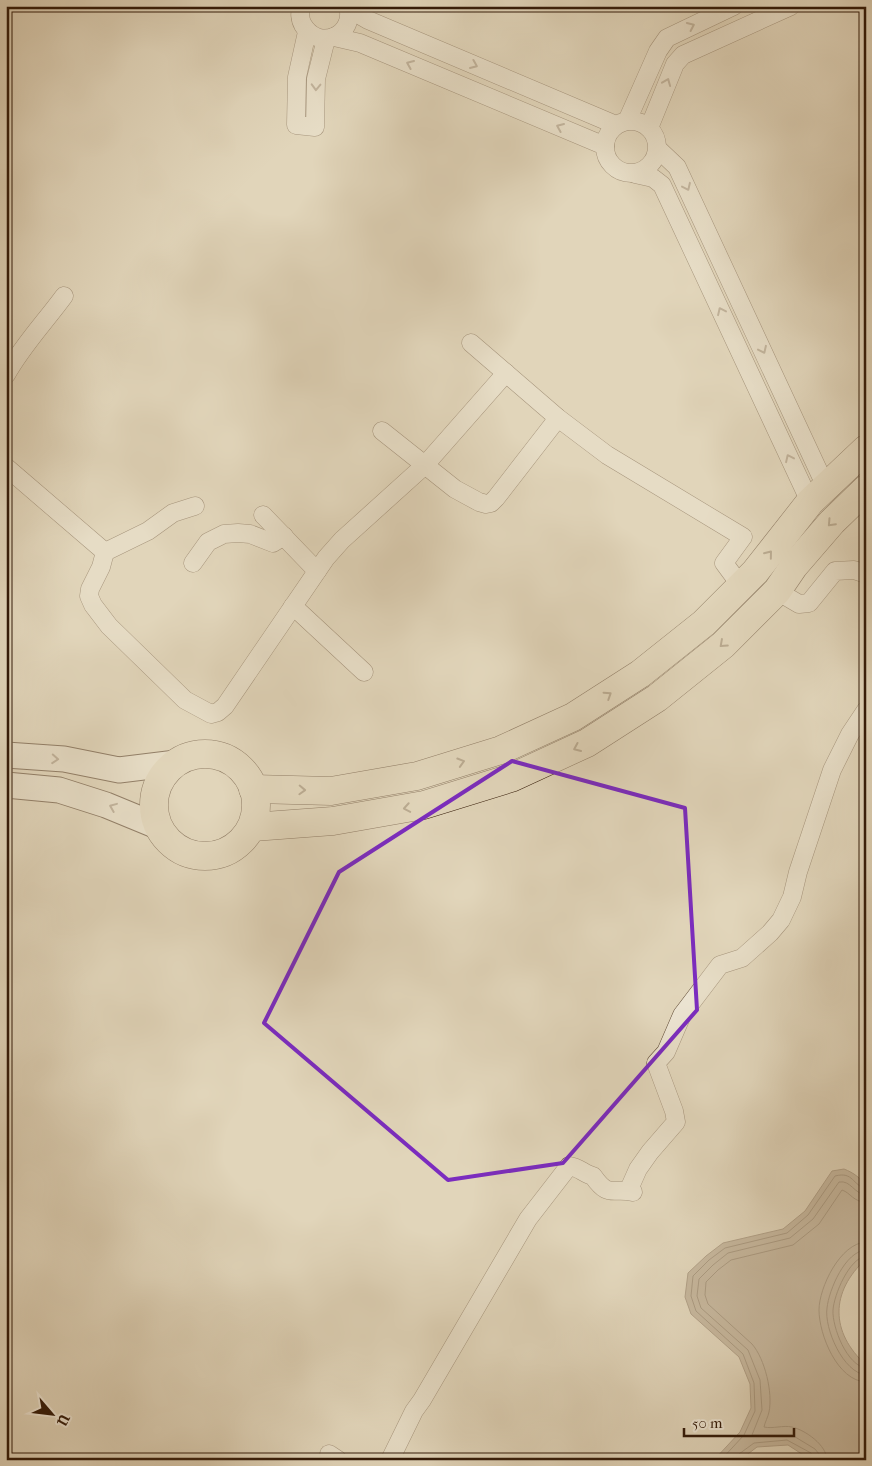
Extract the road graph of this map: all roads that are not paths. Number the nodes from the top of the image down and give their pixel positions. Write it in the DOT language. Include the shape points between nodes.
graph roads {
  1 [pos="302,6"];
  2 [pos="734,6"];
  3 [pos="791,6"];
  4 [pos="349,8"];
  5 [pos="307,32"];
  6 [pos="330,38"];
  7 [pos="622,123"];
  8 [pos="649,128"];
  9 [pos="605,146"];
  10 [pos="658,149"];
  11 [pos="635,174"];
  12 [pos="64,296"];
  13 [pos="472,343"];
  14 [pos="506,373"];
  15 [pos="6,375"];
  16 [pos="558,418"];
  17 [pos="382,431"];
  18 [pos="866,449"];
  19 [pos="426,464"];
  20 [pos="6,468"];
  21 [pos="866,489"];
  22 [pos="818,494"];
  23 [pos="196,506"];
  24 [pos="263,514"];
  25 [pos="284,536"];
  26 [pos="105,552"];
  27 [pos="193,562"];
  28 [pos="317,571"];
  29 [pos="866,574"];
  30 [pos="740,586"];
  31 [pos="776,591"];
  32 [pos="293,606"];
  33 [pos="364,672"];
  34 [pos="866,710"];
  35 [pos="6,756"];
  36 [pos="176,763"];
  37 [pos="6,785"];
  38 [pos="254,789"];
  39 [pos="158,826"];
  40 [pos="252,826"];
  41 [pos="390,1460"];
  1 -- 5 [label="street" via="301,22"];
  7 -- 2 [label="street, one-way" via="667,38"];
  8 -- 3 [label="street, one-way" via="675,64 683,55"];
  4 -- 6 [label="street" via="349,20 344,30"];
  4 -- 7 [label="street, one-way" via="368,20"];
  5 -- 6 [label="street" via="316,37"];
  6 -- 5 [label="street, one-way" via="316,79 315,127 296,125 297,76"];
  9 -- 6 [label="street, one-way" via="360,43"];
  7 -- 8 [label="street" via="639,122"];
  7 -- 9 [label="street" via="608,134"];
  8 -- 10 [label="street" via="656,137"];
  9 -- 11 [label="street" via="606,158 613,167"];
  10 -- 11 [label="street" via="646,170"];
  10 -- 22 [label="street, one-way" via="677,166"];
  22 -- 11 [label="street, one-way" via="662,185 653,178"];
  12 -- 15 [label="street"];
  13 -- 14 [label="street"];
  14 -- 16 [label="street"];
  14 -- 19 [label="street"];
  16 -- 19 [label="street" via="491,502 486,504 455,489"];
  16 -- 30 [label="street" via="607,455 743,537 724,563"];
  17 -- 19 [label="street"];
  18 -- 22 [label="main road"];
  19 -- 28 [label="street" via="342,540"];
  20 -- 26 [label="street"];
  21 -- 31 [label="main road, one-way" via="832,522"];
  30 -- 22 [label="main road, one-way"];
  23 -- 26 [label="street" via="173,513 148,531"];
  24 -- 25 [label="street"];
  25 -- 27 [label="street" via="273,543 250,534 224,534 208,542"];
  25 -- 28 [label="street"];
  26 -- 32 [label="street" via="90,589 93,605 109,626 185,700 211,714 225,706"];
  28 -- 32 [label="street"];
  29 -- 31 [label="street" via="854,570 835,571 809,603 799,604"];
  38 -- 30 [label="main road, one-way" via="331,791 417,776 501,750 573,717 640,674 704,623"];
  31 -- 40 [label="main road, one-way" via="724,644 657,698 587,743 519,774 424,805 334,821"];
  32 -- 33 [label="street"];
  34 -- 41 [label="street" via="832,770 792,897 781,920 742,958 720,965 682,1015 666,1052 656,1063 676,1122 638,1170 630,1187 633,1192 611,1192 600,1187 593,1176 569,1166 528,1218 414,1411"];
  35 -- 36 [label="street, one-way" via="64,759 119,770"];
  36 -- 38 [label="main road" via="198,754 221,756 241,769"];
  36 -- 39 [label="main road" via="160,780 153,803"];
  39 -- 37 [label="street, one-way" via="59,790"];
  38 -- 40 [label="main road" via="256,808"];
  39 -- 40 [label="main road" via="172,845 192,856 216,856 237,845"];
}
